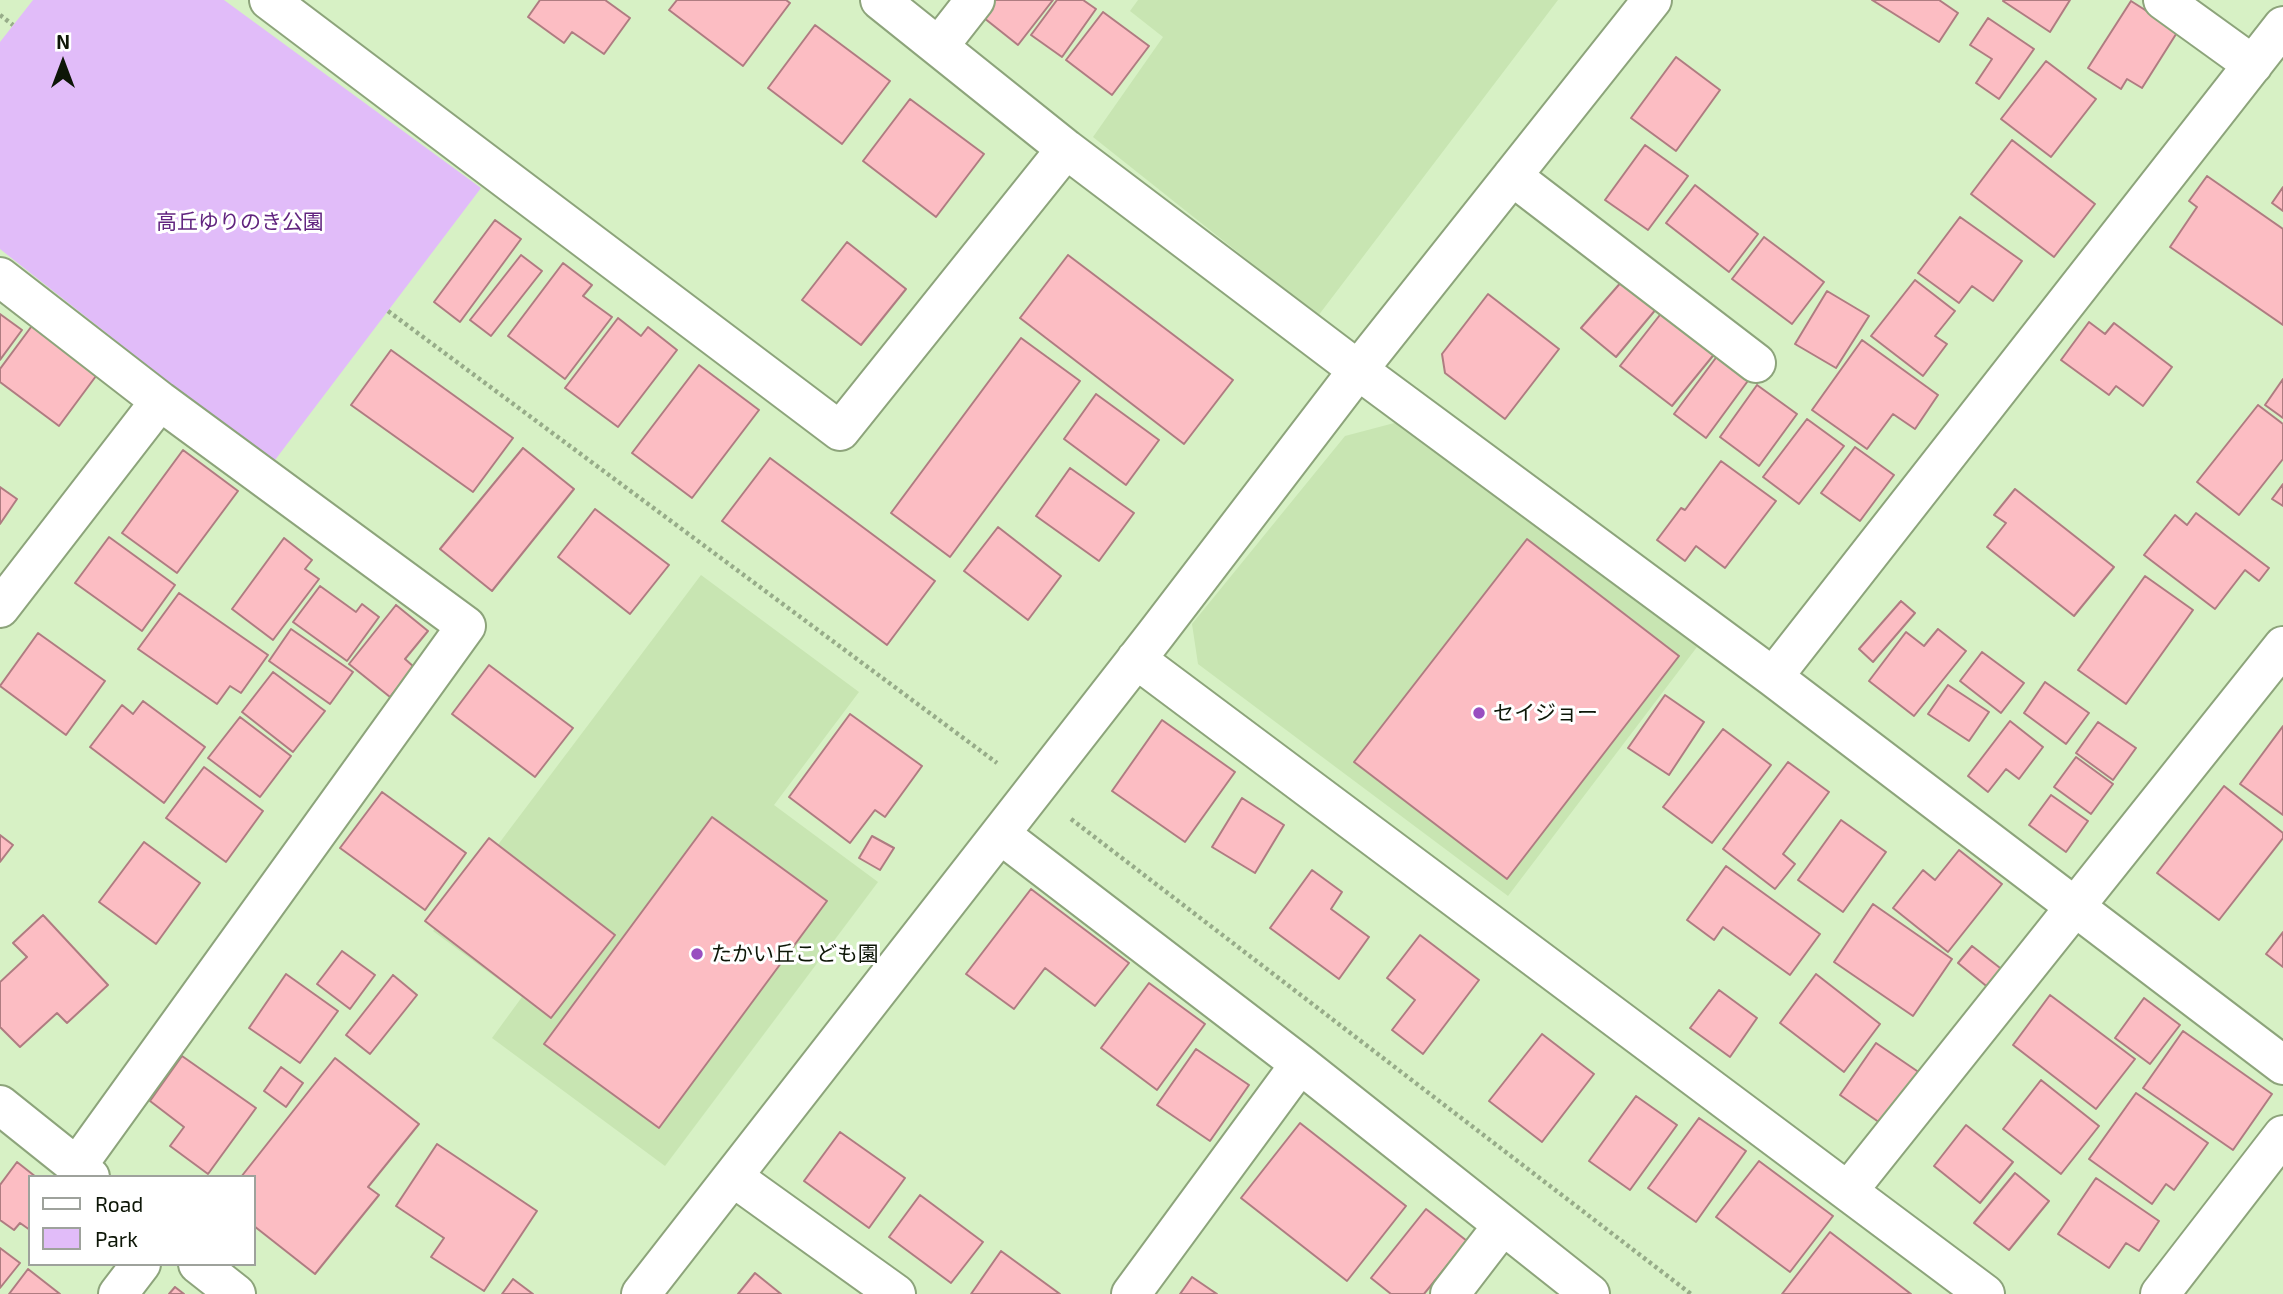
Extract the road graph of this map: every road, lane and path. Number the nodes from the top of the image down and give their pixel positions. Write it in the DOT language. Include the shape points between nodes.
graph roads {
  1 [pos="269,0"];
  2 [pos="880,0"];
  3 [pos="975,0"];
  4 [pos="1652,0"];
  5 [pos="2163,0"];
  6 [pos="0,15"];
  7 [pos="13,25"];
  8 [pos="2283,26"];
  9 [pos="939,46"];
  10 [pos="2253,65"];
  11 [pos="1066,149"];
  12 [pos="1512,176"];
  13 [pos="0,277"];
  14 [pos="1756,363"];
  15 [pos="1359,370"];
  16 [pos="160,401"];
  17 [pos="0,608"];
  18 [pos="2283,646"];
  19 [pos="1136,659"];
  20 [pos="1773,677"];
  21 [pos="1000,834"];
  22 [pos="2076,906"];
  23 [pos="1300,1064"];
  24 [pos="2283,1065"];
  25 [pos="0,1105"];
  26 [pos="2283,1135"];
  27 [pos="83,1171"];
  28 [pos="733,1177"];
  29 [pos="1848,1191"];
  30 [pos="1503,1225"];
  31 [pos="139,1266"];
  32 [pos="201,1266"];
  33 [pos="118,1294"];
  34 [pos="236,1294"];
  35 [pos="641,1294"];
  36 [pos="896,1294"];
  37 [pos="1131,1294"];
  38 [pos="1450,1294"];
  39 [pos="1590,1294"];
  40 [pos="1984,1294"];
  41 [pos="2160,1294"];
  1 -- 11 [label="street" via="840,431"];
  2 -- 9 [label="street"];
  3 -- 9 [label="street"];
  4 -- 12 [label="street"];
  5 -- 10 [label="street"];
  6 -- 7 [label="path"];
  8 -- 10 [label="street"];
  9 -- 11 [label="street"];
  10 -- 20 [label="street"];
  11 -- 15 [label="street"];
  12 -- 14 [label="street"];
  12 -- 15 [label="street"];
  13 -- 16 [label="street"];
  15 -- 19 [label="street"];
  15 -- 20 [label="street"];
  16 -- 17 [label="street"];
  16 -- 27 [label="street" via="466,626"];
  18 -- 22 [label="street"];
  19 -- 21 [label="street"];
  19 -- 29 [label="street"];
  20 -- 22 [label="street"];
  21 -- 23 [label="street"];
  21 -- 28 [label="street"];
  22 -- 24 [label="street"];
  22 -- 29 [label="street"];
  23 -- 30 [label="street"];
  23 -- 37 [label="street"];
  25 -- 27 [label="street"];
  26 -- 41 [label="street"];
  28 -- 35 [label="street"];
  28 -- 36 [label="street"];
  29 -- 40 [label="street"];
  30 -- 38 [label="street"];
  30 -- 39 [label="street"];
  31 -- 33 [label="street"];
  32 -- 34 [label="street"];
}
